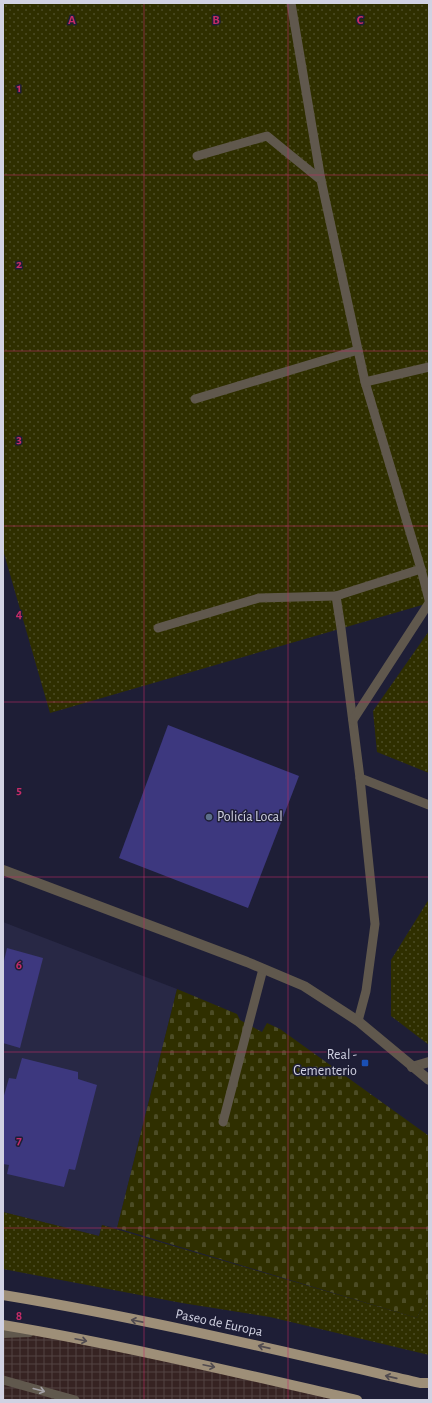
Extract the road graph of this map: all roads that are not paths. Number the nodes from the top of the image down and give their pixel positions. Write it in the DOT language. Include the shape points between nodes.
graph roads {
  1 [pos="290,3"];
  2 [pos="197,156"];
  3 [pos="321,180"];
  4 [pos="358,350"];
  5 [pos="429,367"];
  6 [pos="365,382"];
  7 [pos="195,398"];
  8 [pos="420,569"];
  9 [pos="336,596"];
  10 [pos="429,600"];
  11 [pos="429,603"];
  12 [pos="158,628"];
  13 [pos="353,720"];
  14 [pos="360,778"];
  15 [pos="429,805"];
  16 [pos="3,870"];
  17 [pos="263,969"];
  18 [pos="358,1021"];
  19 [pos="429,1062"];
  20 [pos="412,1066"];
  21 [pos="429,1080"];
  22 [pos="223,1122"];
  23 [pos="3,1295"];
  24 [pos="3,1325"];
  25 [pos="43,1332"];
  26 [pos="3,1333"];
  27 [pos="3,1380"];
  28 [pos="429,1383"];
  29 [pos="75,1400"];
  30 [pos="357,1400"];
  1 -- 3 [label="lane"];
  2 -- 3 [label="lane" via="267,136"];
  3 -- 4 [label="lane"];
  4 -- 6 [label="lane"];
  4 -- 7 [label="lane"];
  5 -- 6 [label="lane"];
  6 -- 8 [label="lane"];
  8 -- 9 [label="lane"];
  8 -- 10 [label="lane"];
  9 -- 12 [label="lane" via="259,598"];
  9 -- 13 [label="lane"];
  11 -- 13 [label="lane"];
  13 -- 14 [label="lane"];
  14 -- 15 [label="lane"];
  14 -- 18 [label="lane" via="374,924 366,991"];
  16 -- 17 [label="street"];
  17 -- 18 [label="street" via="304,986"];
  17 -- 22 [label="lane"];
  18 -- 20 [label="street"];
  19 -- 20 [label="street"];
  20 -- 21 [label="street"];
  28 -- 23 [label="main road, Paseo de Europa, one-way" via="412,1382 236,1340"];
  24 -- 25 [label="main road"];
  25 -- 26 [label="street"];
  25 -- 30 [label="main road, one-way" via="224,1369"];
  27 -- 29 [label="lane, one-way"];
}
